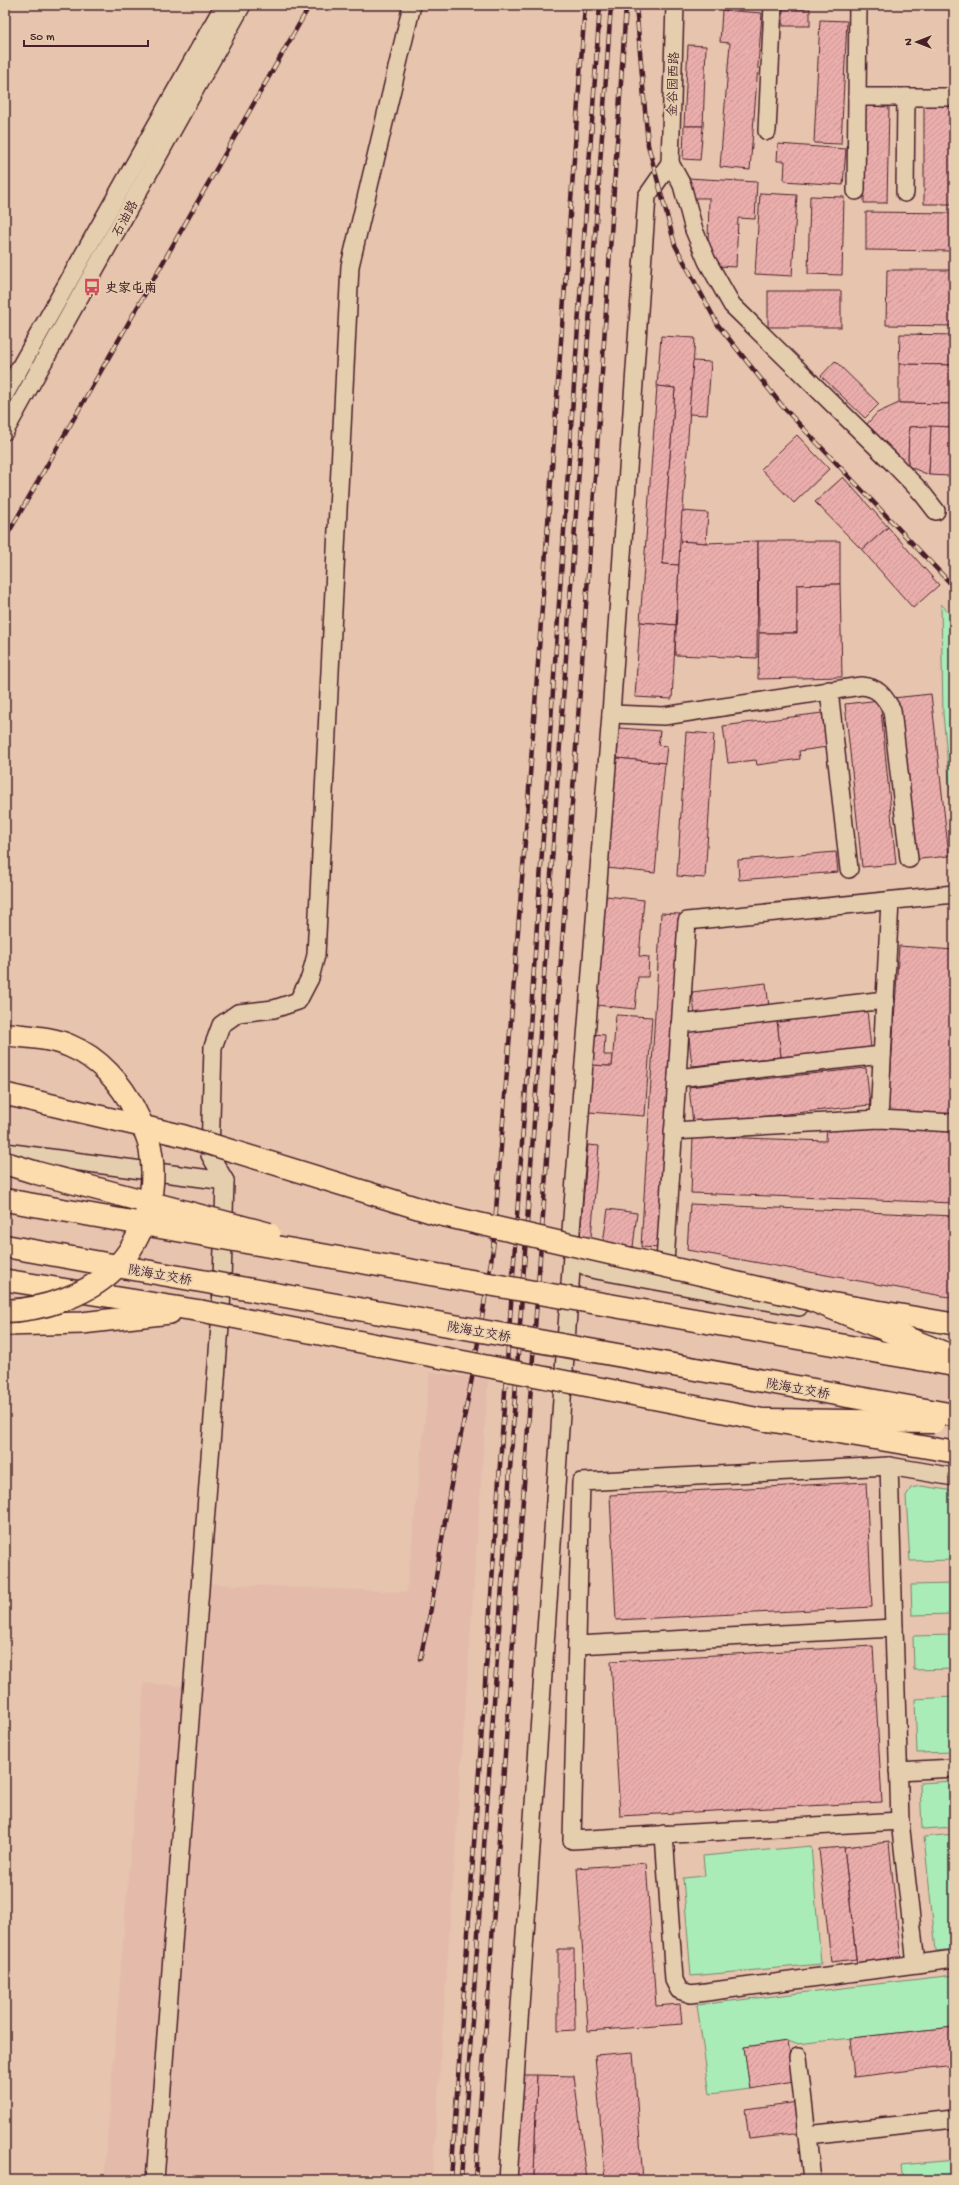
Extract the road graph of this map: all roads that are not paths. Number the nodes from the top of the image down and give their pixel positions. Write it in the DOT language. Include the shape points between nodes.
graph roads {
  1 [pos="224,5"];
  2 [pos="242,5"];
  3 [pos="412,5"];
  4 [pos="675,5"];
  5 [pos="773,5"];
  6 [pos="858,5"];
  7 [pos="857,97"];
  8 [pos="906,97"];
  9 [pos="954,97"];
  10 [pos="767,131"];
  11 [pos="670,163"];
  12 [pos="856,191"];
  13 [pos="905,193"];
  14 [pos="7,386"];
  15 [pos="28,391"];
  16 [pos="5,430"];
  17 [pos="936,511"];
  18 [pos="829,690"];
  19 [pos="611,714"];
  20 [pos="909,859"];
  21 [pos="849,869"];
  22 [pos="954,894"];
  23 [pos="890,901"];
  24 [pos="885,1000"];
  25 [pos="680,1024"];
  26 [pos="5,1034"];
  27 [pos="882,1056"];
  28 [pos="677,1078"];
  29 [pos="5,1094"];
  30 [pos="879,1119"];
  31 [pos="954,1123"];
  32 [pos="673,1131"];
  33 [pos="5,1152"];
  34 [pos="5,1163"];
  35 [pos="225,1181"];
  36 [pos="5,1200"];
  37 [pos="5,1246"];
  38 [pos="572,1255"];
  39 [pos="427,1275"];
  40 [pos="5,1280"];
  41 [pos="664,1282"];
  42 [pos="812,1300"];
  43 [pos="201,1310"];
  44 [pos="5,1311"];
  45 [pos="954,1324"];
  46 [pos="5,1325"];
  47 [pos="954,1335"];
  48 [pos="954,1356"];
  49 [pos="954,1364"];
  50 [pos="563,1378"];
  51 [pos="954,1415"];
  52 [pos="765,1420"];
  53 [pos="954,1422"];
  54 [pos="919,1446"];
  55 [pos="954,1452"];
  56 [pos="889,1466"];
  57 [pos="954,1477"];
  58 [pos="894,1628"];
  59 [pos="577,1645"];
  60 [pos="954,1768"];
  61 [pos="898,1771"];
  62 [pos="900,1821"];
  63 [pos="664,1834"];
  64 [pos="954,1959"];
  65 [pos="916,1964"];
  66 [pos="798,2057"];
  67 [pos="954,2119"];
  68 [pos="807,2135"];
  69 [pos="155,2180"];
  70 [pos="508,2180"];
  71 [pos="812,2180"];
  1 -- 14 [label="street, 石油路"];
  2 -- 15 [label="street, 石油路"];
  3 -- 35 [label="street" via="350,266 316,956 310,978 298,1001 274,1009 238,1013 221,1025 213,1047 210,1155"];
  4 -- 11 [label="street, 金谷园西路"];
  5 -- 10 [label="street"];
  6 -- 7 [label="street"];
  7 -- 8 [label="street"];
  7 -- 12 [label="street"];
  8 -- 9 [label="street"];
  8 -- 13 [label="street"];
  11 -- 17 [label="street" via="682,185 694,230 707,261 732,305 893,463"];
  11 -- 19 [label="street" via="647,196"];
  14 -- 15 [label="street"];
  15 -- 16 [label="street, 石油路"];
  18 -- 19 [label="street" via="664,716"];
  18 -- 20 [label="street" via="872,686 884,695 892,710"];
  18 -- 21 [label="street"];
  19 -- 38 [label="street" via="570,1244"];
  22 -- 23 [label="street"];
  23 -- 24 [label="street"];
  23 -- 25 [label="street" via="687,921"];
  24 -- 25 [label="street"];
  24 -- 27 [label="street"];
  25 -- 28 [label="street"];
  26 -- 44 [label="highway, bridge" via="70,1046 93,1058 116,1080 131,1103 148,1138 152,1188 148,1210 134,1243 113,1270 96,1283 52,1305"];
  27 -- 28 [label="street"];
  27 -- 30 [label="street"];
  28 -- 32 [label="street"];
  29 -- 42 [label="main road, bridge" via="184,1136 437,1214"];
  30 -- 31 [label="street"];
  30 -- 32 [label="street"];
  32 -- 41 [label="street"];
  33 -- 35 [label="street"];
  34 -- 39 [label="highway, bridge"];
  35 -- 69 [label="street" via="221,1313"];
  36 -- 39 [label="highway, bridge"];
  37 -- 51 [label="highway, 陇海立交桥, bridge"];
  38 -- 41 [label="street" via="591,1269"];
  38 -- 50 [label="street"];
  39 -- 49 [label="highway, bridge"];
  40 -- 43 [label="main road, bridge"];
  41 -- 47 [label="street"];
  42 -- 45 [label="main road, bridge"];
  42 -- 48 [label="highway, bridge"];
  43 -- 46 [label="main road" via="82,1324"];
  43 -- 52 [label="main road, bridge"];
  50 -- 54 [label="street"];
  50 -- 70 [label="street"];
  52 -- 53 [label="highway, bridge"];
  52 -- 54 [label="main road, bridge"];
  54 -- 55 [label="main road, bridge"];
  56 -- 57 [label="street"];
  56 -- 58 [label="street"];
  56 -- 59 [label="street" via="581,1482"];
  58 -- 59 [label="street"];
  58 -- 61 [label="street"];
  59 -- 63 [label="street" via="572,1840"];
  60 -- 61 [label="street"];
  61 -- 62 [label="street"];
  62 -- 63 [label="street"];
  62 -- 65 [label="street"];
  63 -- 65 [label="street" via="674,1980 679,1990 691,1994"];
  64 -- 65 [label="street"];
  66 -- 68 [label="street"];
  67 -- 68 [label="street"];
  68 -- 71 [label="street"];
}
